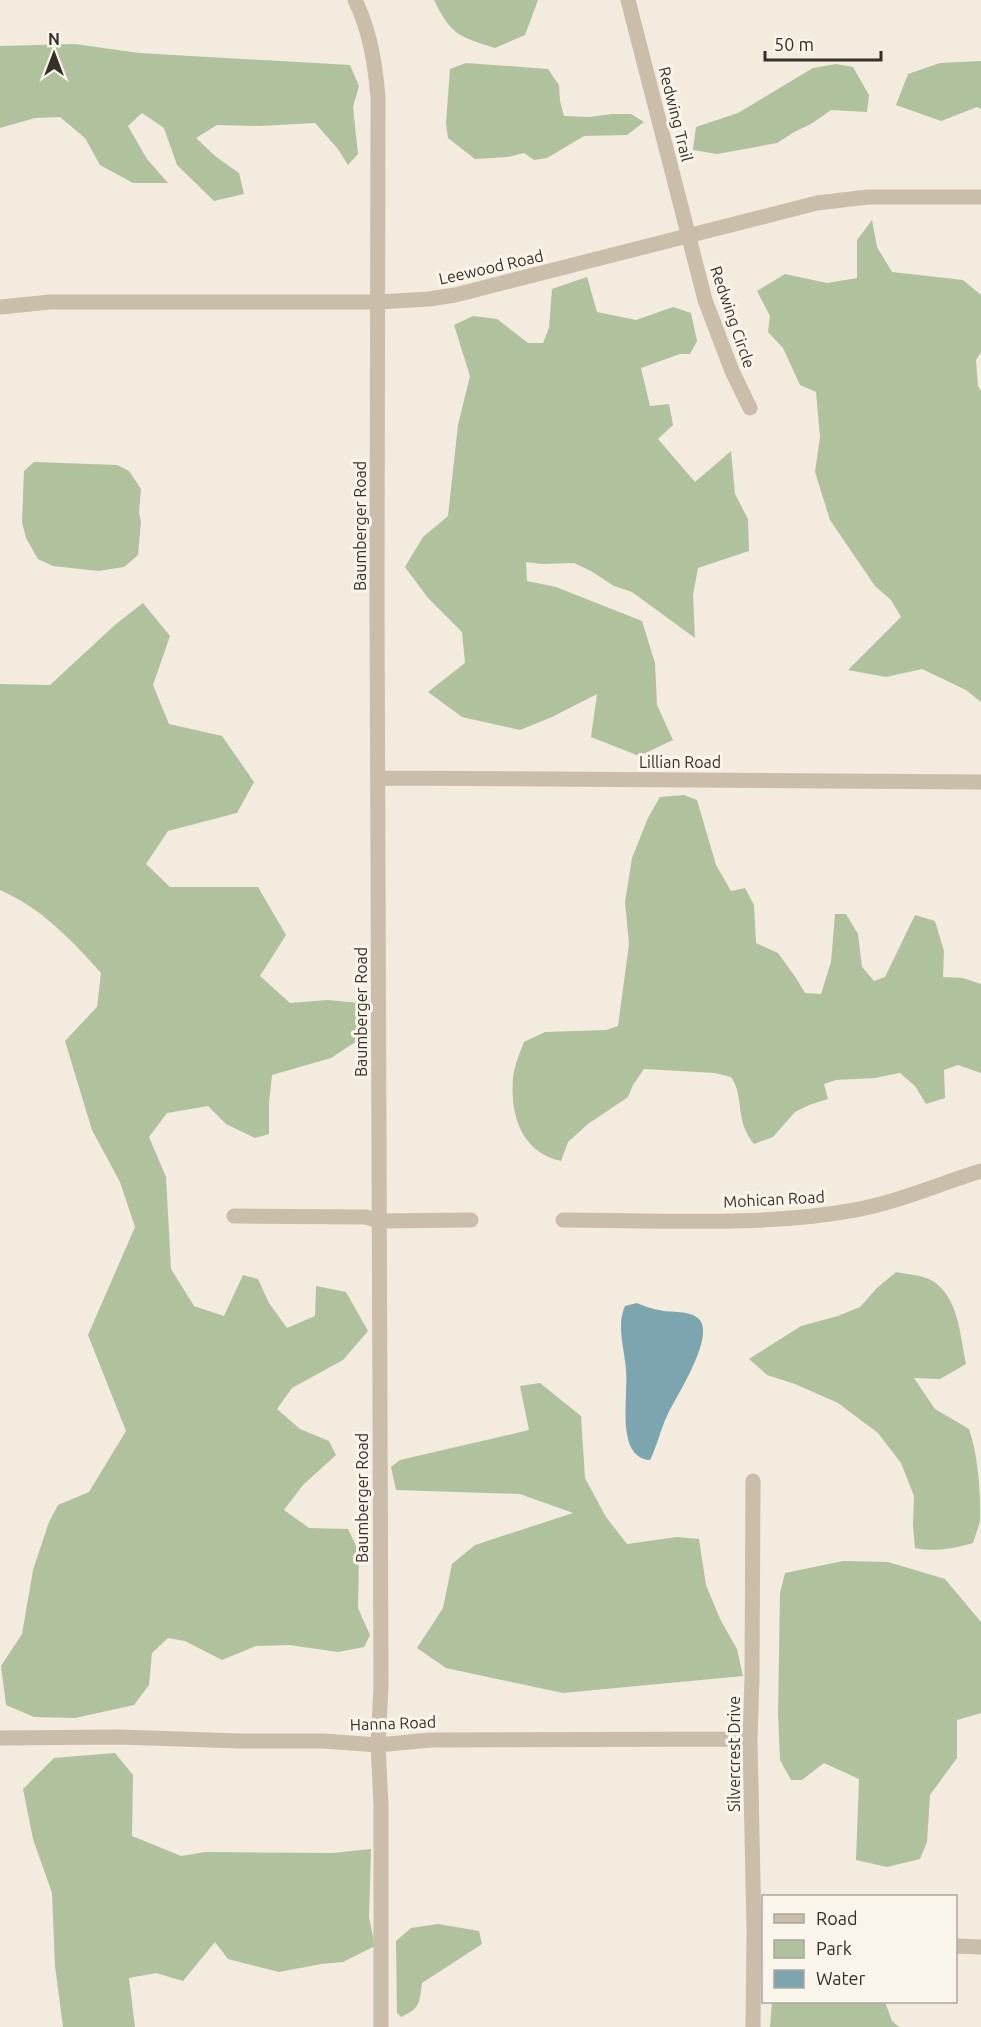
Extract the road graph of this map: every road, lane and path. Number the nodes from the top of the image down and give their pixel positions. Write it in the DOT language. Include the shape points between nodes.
graph roads {
  1 [pos="355,0"];
  2 [pos="628,0"];
  3 [pos="981,197"];
  4 [pos="688,236"];
  5 [pos="378,302"];
  6 [pos="0,308"];
  7 [pos="750,408"];
  8 [pos="379,778"];
  9 [pos="981,782"];
  10 [pos="981,1171"];
  11 [pos="234,1216"];
  12 [pos="471,1220"];
  13 [pos="563,1220"];
  14 [pos="379,1221"];
  15 [pos="753,1481"];
  16 [pos="0,1738"];
  17 [pos="750,1739"];
  18 [pos="378,1744"];
  19 [pos="759,1930"];
  20 [pos="957,1946"];
  21 [pos="981,1947"];
  22 [pos="381,2027"];
  23 [pos="753,2027"];
  1 -- 5 [label="street, Baumberger Road" via="370,42 378,97"];
  2 -- 4 [label="street, Redwing Trail"];
  3 -- 4 [label="street, Leewood Road" via="843,198"];
  4 -- 5 [label="street, Leewood Road" via="455,295"];
  4 -- 7 [label="street, Redwing Circle" via="713,324"];
  5 -- 6 [label="street, Leewood Road" via="50,302"];
  5 -- 8 [label="street, Baumberger Road"];
  8 -- 9 [label="street, Lillian Road"];
  8 -- 14 [label="street, Baumberger Road"];
  10 -- 13 [label="street, Mohican Road" via="889,1203 820,1215 752,1220"];
  11 -- 14 [label="street" via="366,1217"];
  12 -- 14 [label="street"];
  14 -- 18 [label="street, Baumberger Road"];
  15 -- 17 [label="street, Silvercrest Drive"];
  16 -- 18 [label="street, Hanna Road"];
  17 -- 18 [label="street, Hanna Road" via="430,1740"];
  17 -- 19 [label="street, Silvercrest Drive"];
  18 -- 22 [label="street, Baumberger Road"];
  19 -- 23 [label="street, Silvercrest Drive"];
  20 -- 21 [label="street"];
}
